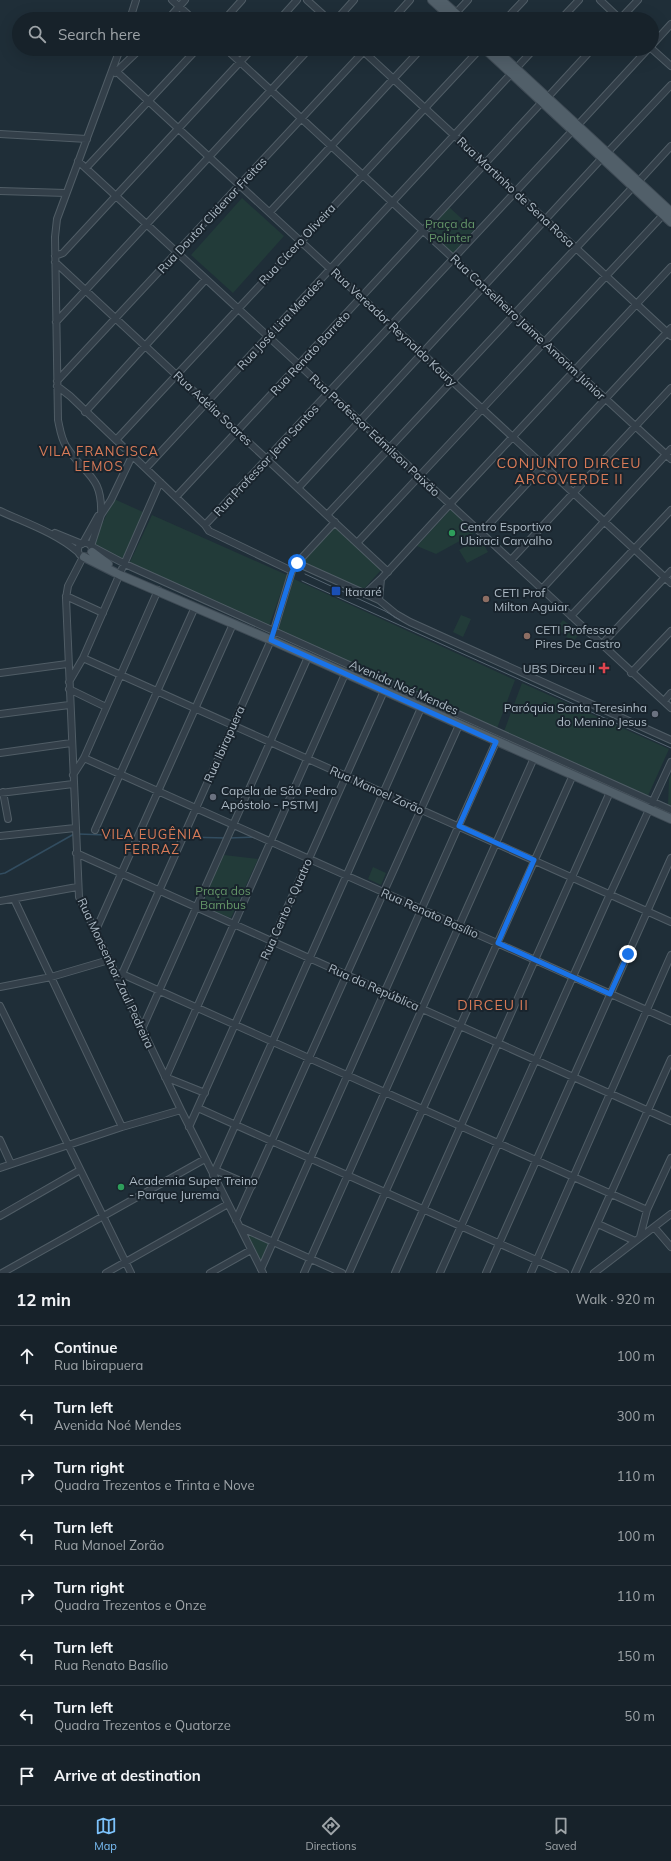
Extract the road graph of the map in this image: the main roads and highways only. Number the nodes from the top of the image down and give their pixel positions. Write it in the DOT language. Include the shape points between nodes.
graph roads {
  1 [pos="432,0"];
  2 [pos="441,0"];
  3 [pos="447,12"];
  4 [pos="450,12"];
  5 [pos="494,56"];
  6 [pos="501,56"];
  7 [pos="514,71"];
  8 [pos="668,211"];
  9 [pos="671,222"];
  10 [pos="91,549"];
  11 [pos="81,555"];
  12 [pos="123,572"];
  13 [pos="671,819"];
  1 -- 3 [label="main road"];
  2 -- 4 [label="main road"];
  5 -- 7 [label="main road"];
  6 -- 7 [label="main road"];
  7 -- 8 [label="main road" via="604,156"];
  8 -- 9 [label="main road"];
  10 -- 12 [label="main road, Avenida Noé Mendes" via="103,562"];
  11 -- 12 [label="main road, Avenida Noé Mendes"];
  12 -- 13 [label="main road, Avenida Noé Mendes" via="496,742 610,792 651,806"];
}
